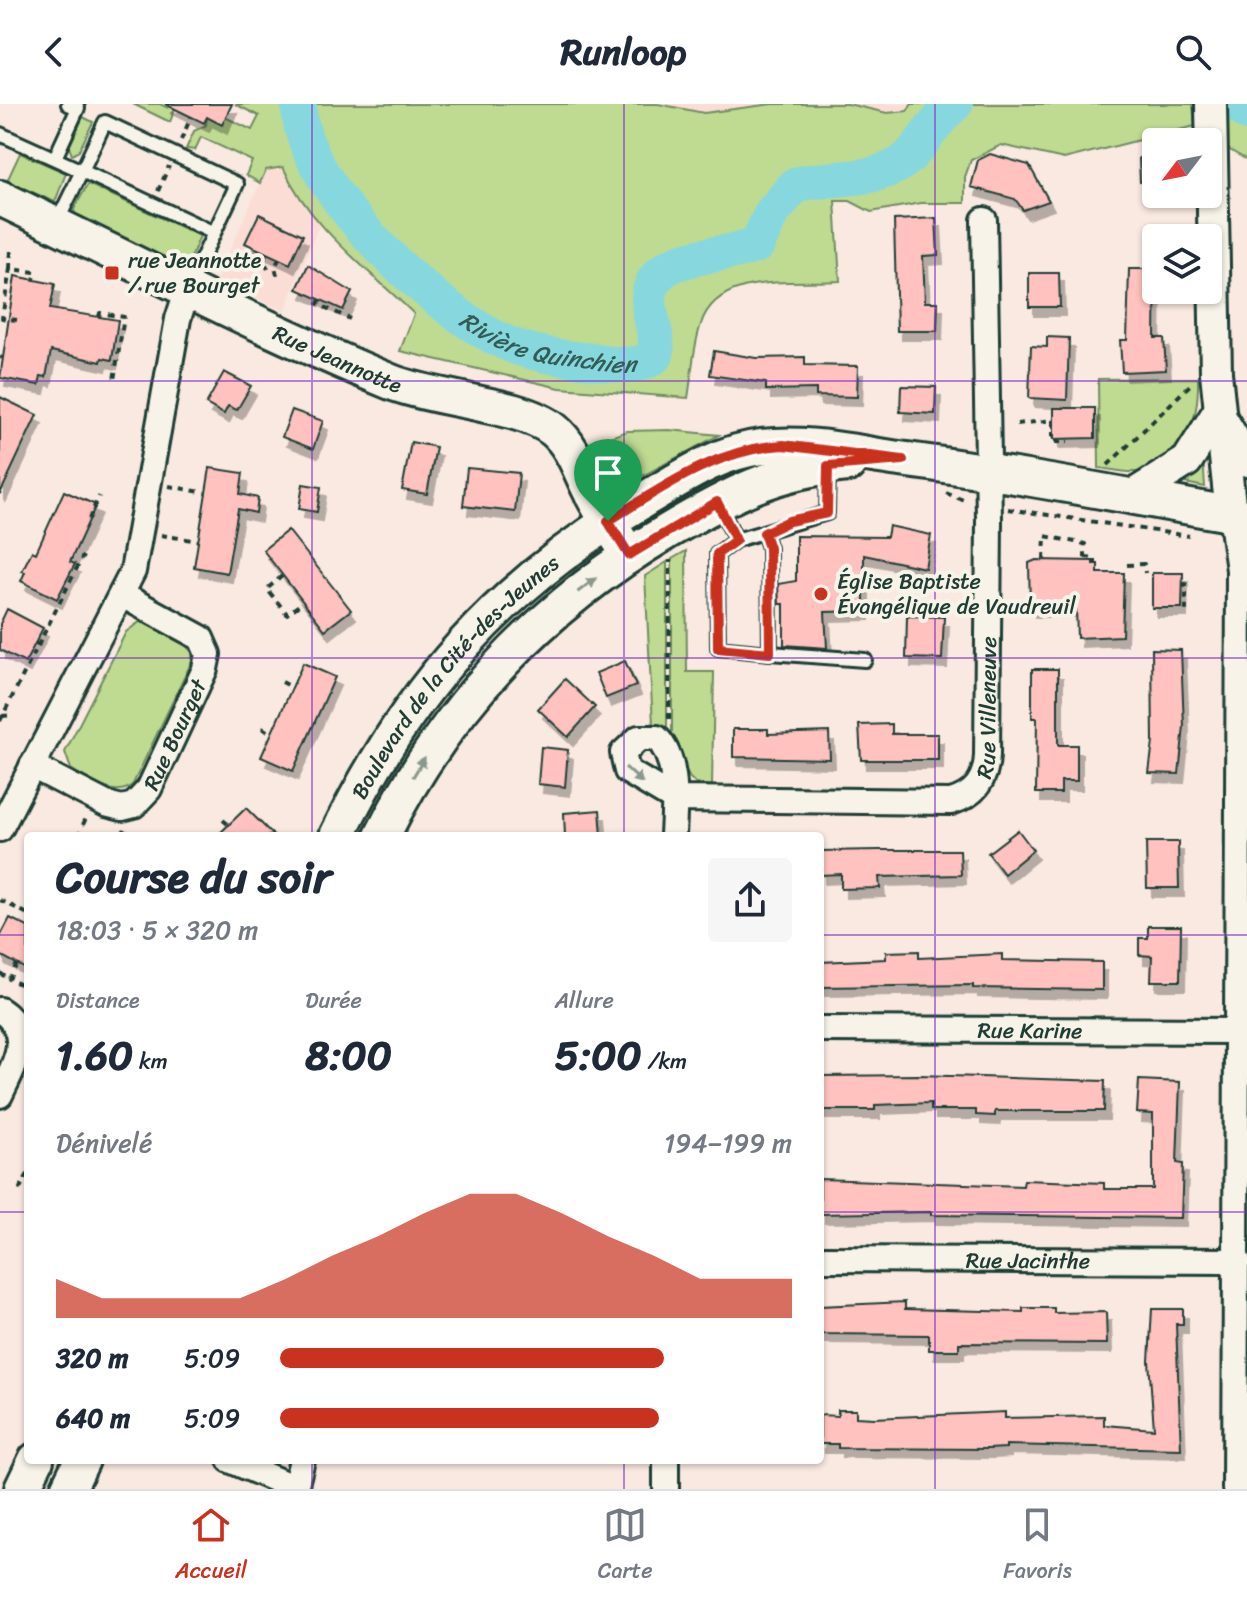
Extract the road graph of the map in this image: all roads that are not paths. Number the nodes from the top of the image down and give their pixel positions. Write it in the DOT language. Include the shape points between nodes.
graph roads {
  1 [pos="68,104"];
  2 [pos="1211,114"];
  3 [pos="0,134"];
  4 [pos="55,158"];
  5 [pos="82,171"];
  6 [pos="0,198"];
  7 [pos="984,220"];
  8 [pos="56,225"];
  9 [pos="214,233"];
  10 [pos="187,291"];
  11 [pos="1218,412"];
  12 [pos="903,460"];
  13 [pos="1247,461"];
  14 [pos="828,466"];
  15 [pos="987,472"];
  16 [pos="1130,497"];
  17 [pos="717,502"];
  18 [pos="1239,516"];
  19 [pos="608,521"];
  20 [pos="764,533"];
  21 [pos="736,540"];
  22 [pos="629,555"];
  23 [pos="122,595"];
  24 [pos="770,653"];
  25 [pos="865,660"];
  26 [pos="32,766"];
  27 [pos="0,829"];
  28 [pos="339,832"];
  29 [pos="384,832"];
  30 [pos="673,832"];
  31 [pos="0,1010"];
  32 [pos="824,1029"];
  33 [pos="1238,1031"];
  34 [pos="0,1095"];
  35 [pos="824,1259"];
  36 [pos="1238,1261"];
  37 [pos="34,1464"];
  38 [pos="80,1464"];
  39 [pos="239,1464"];
  40 [pos="301,1464"];
  41 [pos="666,1464"];
  42 [pos="22,1489"];
  43 [pos="68,1489"];
  44 [pos="296,1489"];
  45 [pos="666,1489"];
  46 [pos="1235,1489"];
  1 -- 4 [label="lane" via="78,108"];
  2 -- 11 [label="street"];
  3 -- 4 [label="lane"];
  4 -- 5 [label="lane"];
  5 -- 8 [label="lane"];
  5 -- 9 [label="lane"];
  5 -- 9 [label="lane" via="105,122 174,154 237,184"];
  6 -- 8 [label="main road, Rue Jeannotte"];
  7 -- 15 [label="street, Rue Villeneuve"];
  8 -- 10 [label="main road, Rue Jeannotte"];
  9 -- 10 [label="lane"];
  10 -- 19 [label="main road, Rue Jeannotte" via="395,383 546,424 568,446"];
  10 -- 23 [label="street" via="137,557"];
  11 -- 13 [label="street"];
  11 -- 16 [label="street" via="1187,461"];
  11 -- 18 [label="street"];
  12 -- 14 [label="main road, Boulevard de la Cité-des-Jeunes"];
  12 -- 15 [label="main road, Boulevard de la Cité-des-Jeunes"];
  12 -- 19 [label="main road, Boulevard de la Cité-des-Jeunes" via="810,446 745,449 709,462"];
  14 -- 17 [label="main road, Boulevard de la Cité-des-Jeunes" via="784,473"];
  14 -- 20 [label="lane" via="827,513"];
  15 -- 16 [label="main road, Boulevard de la Cité-des-Jeunes"];
  15 -- 30 [label="street, Rue Villeneuve" via="987,755 978,787 951,802 674,799"];
  16 -- 18 [label="main road, Boulevard de la Cité-des-Jeunes"];
  17 -- 21 [label="lane"];
  17 -- 22 [label="main road, Boulevard de la Cité-des-Jeunes"];
  18 -- 33 [label="street"];
  19 -- 22 [label="main road, Rue Jeannotte"];
  19 -- 28 [label="main road, Boulevard de la Cité-des-Jeunes" via="518,588 439,669 381,751"];
  20 -- 21 [label="lane"];
  20 -- 24 [label="lane" via="769,548"];
  21 -- 24 [label="lane" via="717,554 718,648"];
  29 -- 22 [label="main road, Boulevard de la Cité-des-Jeunes, one-way" via="425,757 488,674 546,617"];
  23 -- 26 [label="street"];
  23 -- 26 [label="street, Rue Bourget" via="201,638 208,654 149,789 134,805 116,808"];
  24 -- 25 [label="lane"];
  26 -- 27 [label="street"];
  31 -- 34 [label="street" via="17,1026 21,1047"];
  32 -- 33 [label="street, Rue Karine"];
  33 -- 36 [label="street"];
  35 -- 36 [label="street, Rue Jacinthe"];
  36 -- 46 [label="street"];
  37 -- 42 [label="main road"];
  38 -- 43 [label="main road"];
  39 -- 44 [label="street"];
  40 -- 44 [label="street"];
  41 -- 45 [label="street"];
}
